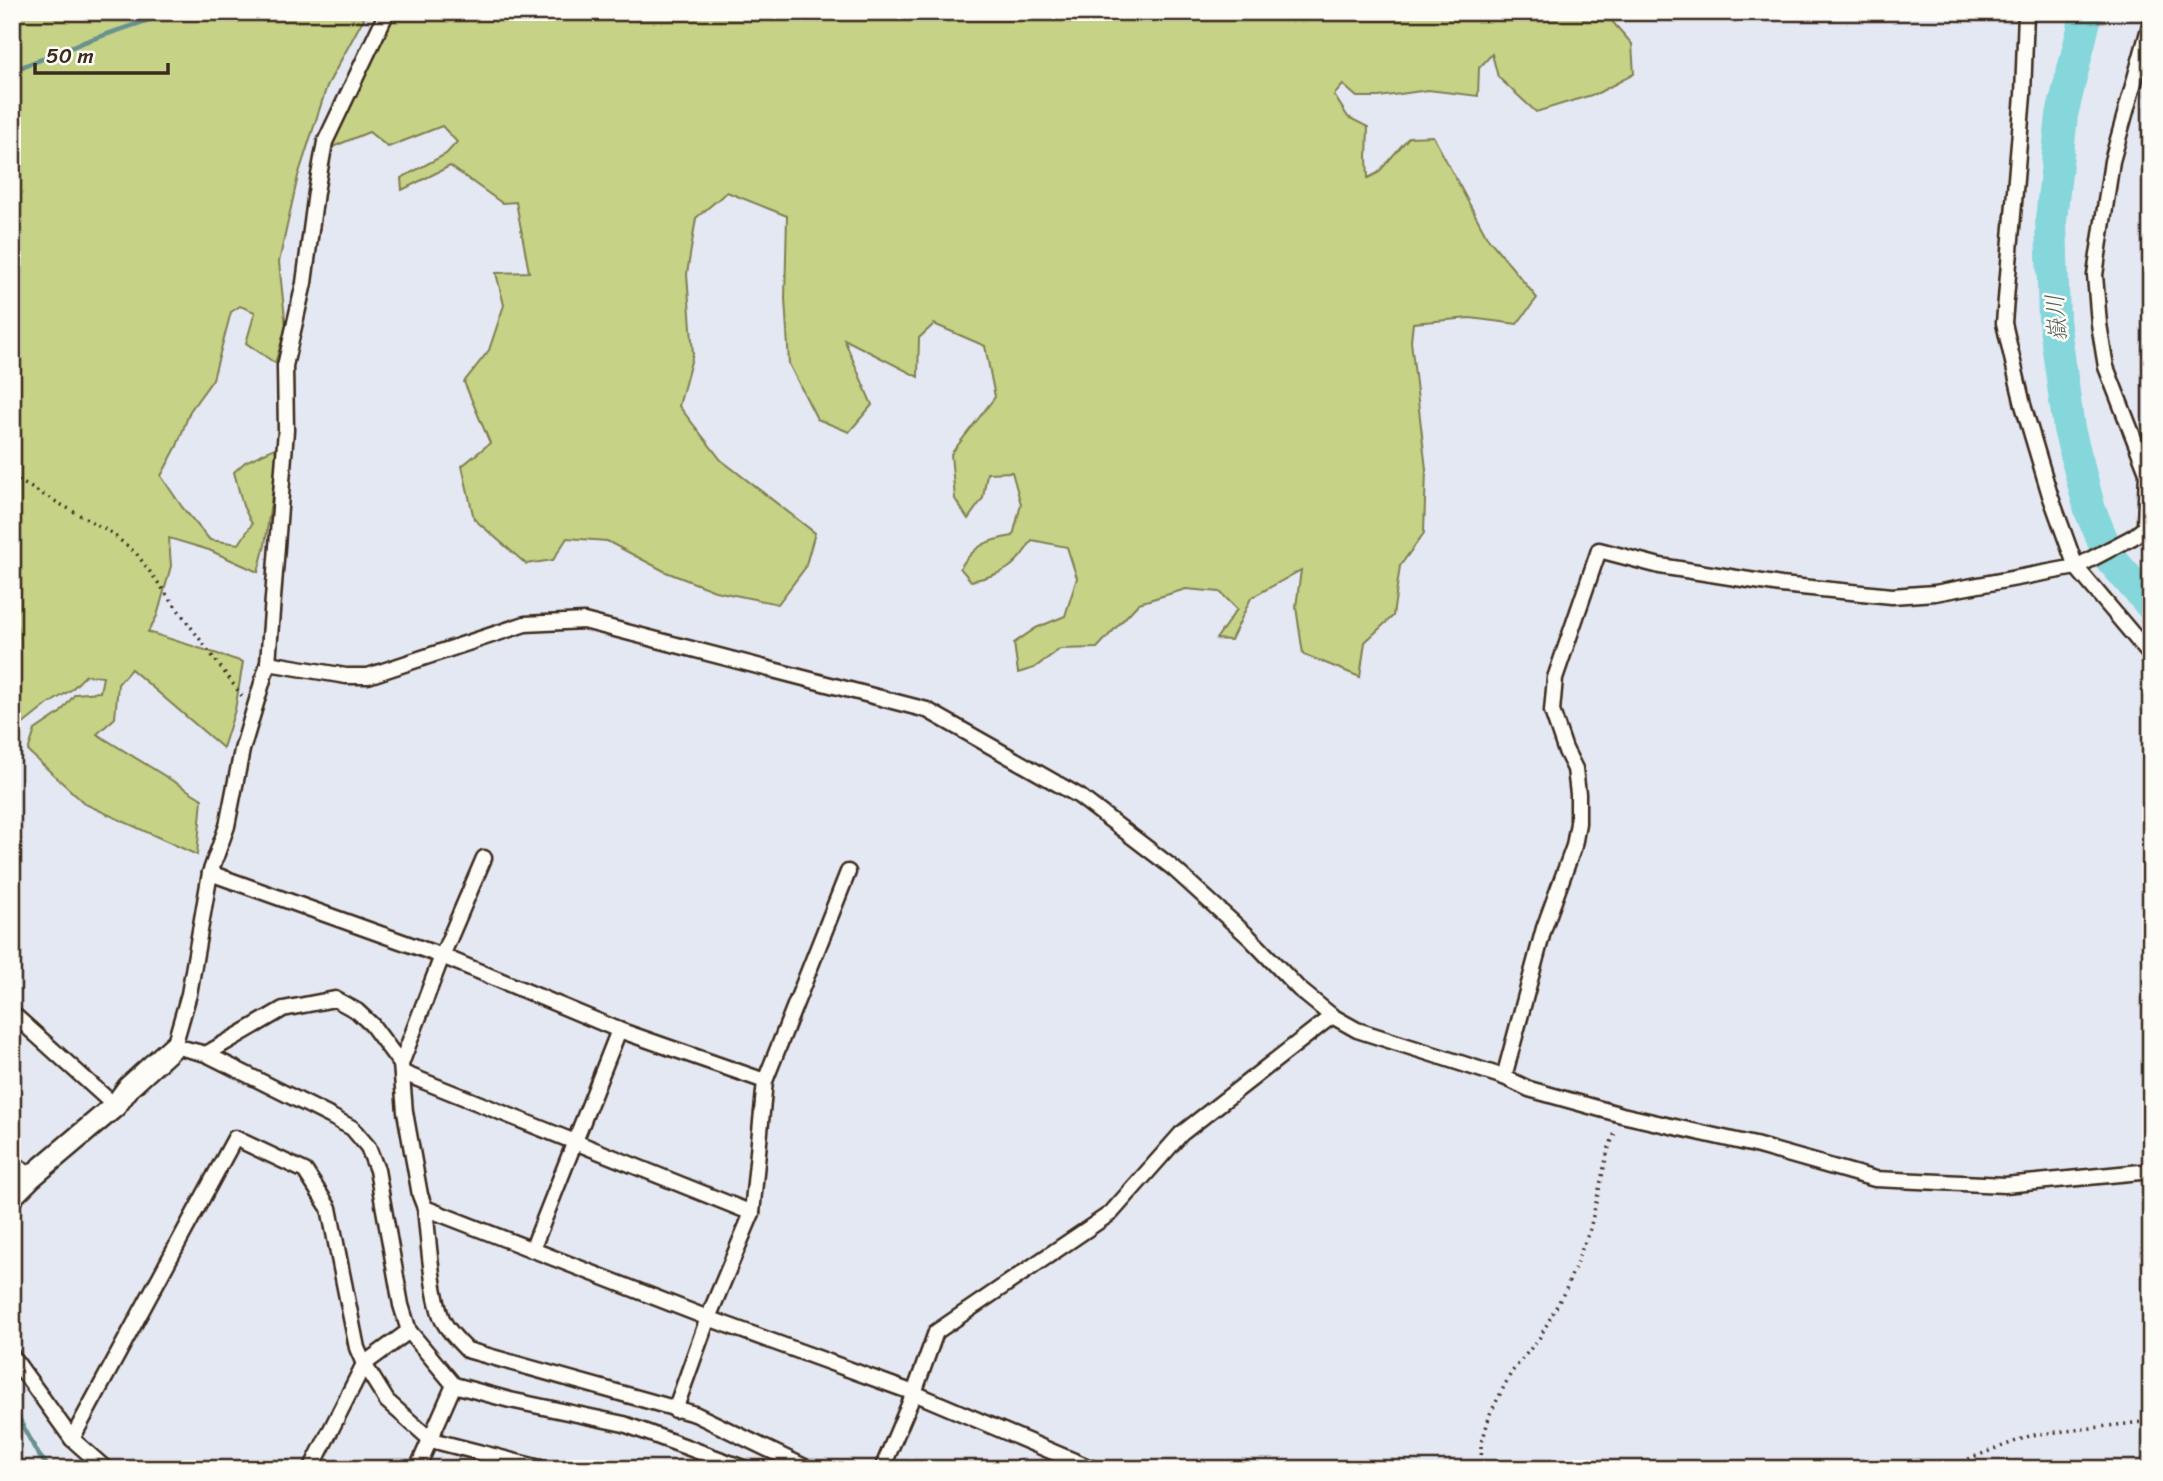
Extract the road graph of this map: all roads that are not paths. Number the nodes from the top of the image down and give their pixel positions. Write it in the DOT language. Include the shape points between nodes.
graph roads {
  1 [pos="387,12"];
  2 [pos="2026,12"];
  3 [pos="2151,21"];
  4 [pos="2148,525"];
  5 [pos="2076,567"];
  6 [pos="2151,656"];
  7 [pos="268,663"];
  8 [pos="484,858"];
  9 [pos="848,872"];
  10 [pos="210,873"];
  11 [pos="442,956"];
  12 [pos="12,1013"];
  13 [pos="1332,1016"];
  14 [pos="619,1030"];
  15 [pos="174,1046"];
  16 [pos="206,1054"];
  17 [pos="402,1068"];
  18 [pos="1504,1077"];
  19 [pos="765,1081"];
  20 [pos="115,1106"];
  21 [pos="576,1142"];
  22 [pos="12,1161"];
  23 [pos="2151,1171"];
  24 [pos="31,1177"];
  25 [pos="12,1196"];
  26 [pos="425,1208"];
  27 [pos="752,1213"];
  28 [pos="533,1250"];
  29 [pos="708,1318"];
  30 [pos="409,1331"];
  31 [pos="12,1356"];
  32 [pos="364,1364"];
  33 [pos="454,1385"];
  34 [pos="915,1393"];
  35 [pos="676,1410"];
  36 [pos="72,1439"];
  37 [pos="431,1440"];
  38 [pos="519,1466"];
  39 [pos="106,1469"];
  40 [pos="311,1469"];
  41 [pos="417,1469"];
  42 [pos="544,1469"];
  43 [pos="746,1469"];
  44 [pos="809,1469"];
  45 [pos="882,1469"];
  46 [pos="1093,1469"];
  1 -- 7 [label="street" via="325,142 304,283 285,366 286,430"];
  2 -- 5 [label="street" via="2004,323 2023,405"];
  3 -- 4 [label="street" via="2112,161 2095,275 2106,367 2147,472"];
  4 -- 5 [label="street"];
  5 -- 6 [label="street"];
  5 -- 18 [label="street" via="1935,593 1892,596 1780,585 1660,566 1599,550 1555,678 1552,711 1575,769 1576,834 1544,928"];
  7 -- 10 [label="street" via="242,750 227,826"];
  7 -- 13 [label="street" via="368,676 526,624 583,621 927,710 1079,796 1173,868"];
  8 -- 11 [label="street"];
  9 -- 19 [label="street"];
  10 -- 11 [label="street"];
  10 -- 15 [label="street" via="189,995"];
  11 -- 14 [label="street"];
  11 -- 17 [label="street"];
  12 -- 20 [label="street"];
  13 -- 18 [label="street" via="1357,1030"];
  13 -- 34 [label="street" via="1181,1134 1111,1213 936,1332"];
  14 -- 19 [label="street"];
  14 -- 21 [label="street"];
  15 -- 16 [label="street"];
  15 -- 20 [label="street"];
  16 -- 17 [label="street" via="283,1009 335,999 372,1025"];
  16 -- 30 [label="street" via="352,1128 368,1147 377,1170"];
  17 -- 21 [label="street"];
  17 -- 26 [label="street" via="405,1112"];
  18 -- 23 [label="street" via="1529,1089 1622,1115 1755,1145 1875,1179 2005,1185"];
  19 -- 27 [label="street"];
  20 -- 24 [label="street"];
  21 -- 27 [label="street"];
  21 -- 28 [label="street"];
  22 -- 24 [label="street"];
  24 -- 25 [label="street"];
  26 -- 28 [label="street"];
  26 -- 35 [label="street" via="441,1318 467,1350"];
  27 -- 29 [label="street"];
  28 -- 29 [label="street"];
  29 -- 34 [label="street"];
  29 -- 35 [label="street"];
  30 -- 32 [label="street"];
  30 -- 33 [label="street"];
  31 -- 36 [label="street"];
  32 -- 36 [label="street" via="329,1208 305,1171 235,1138"];
  32 -- 37 [label="street" via="387,1401"];
  32 -- 40 [label="street"];
  33 -- 37 [label="street"];
  33 -- 43 [label="street" via="624,1424"];
  34 -- 45 [label="street"];
  34 -- 46 [label="street"];
  35 -- 44 [label="street" via="695,1414"];
  36 -- 39 [label="street"];
  37 -- 38 [label="street"];
  37 -- 41 [label="street"];
  38 -- 42 [label="street"];
}
